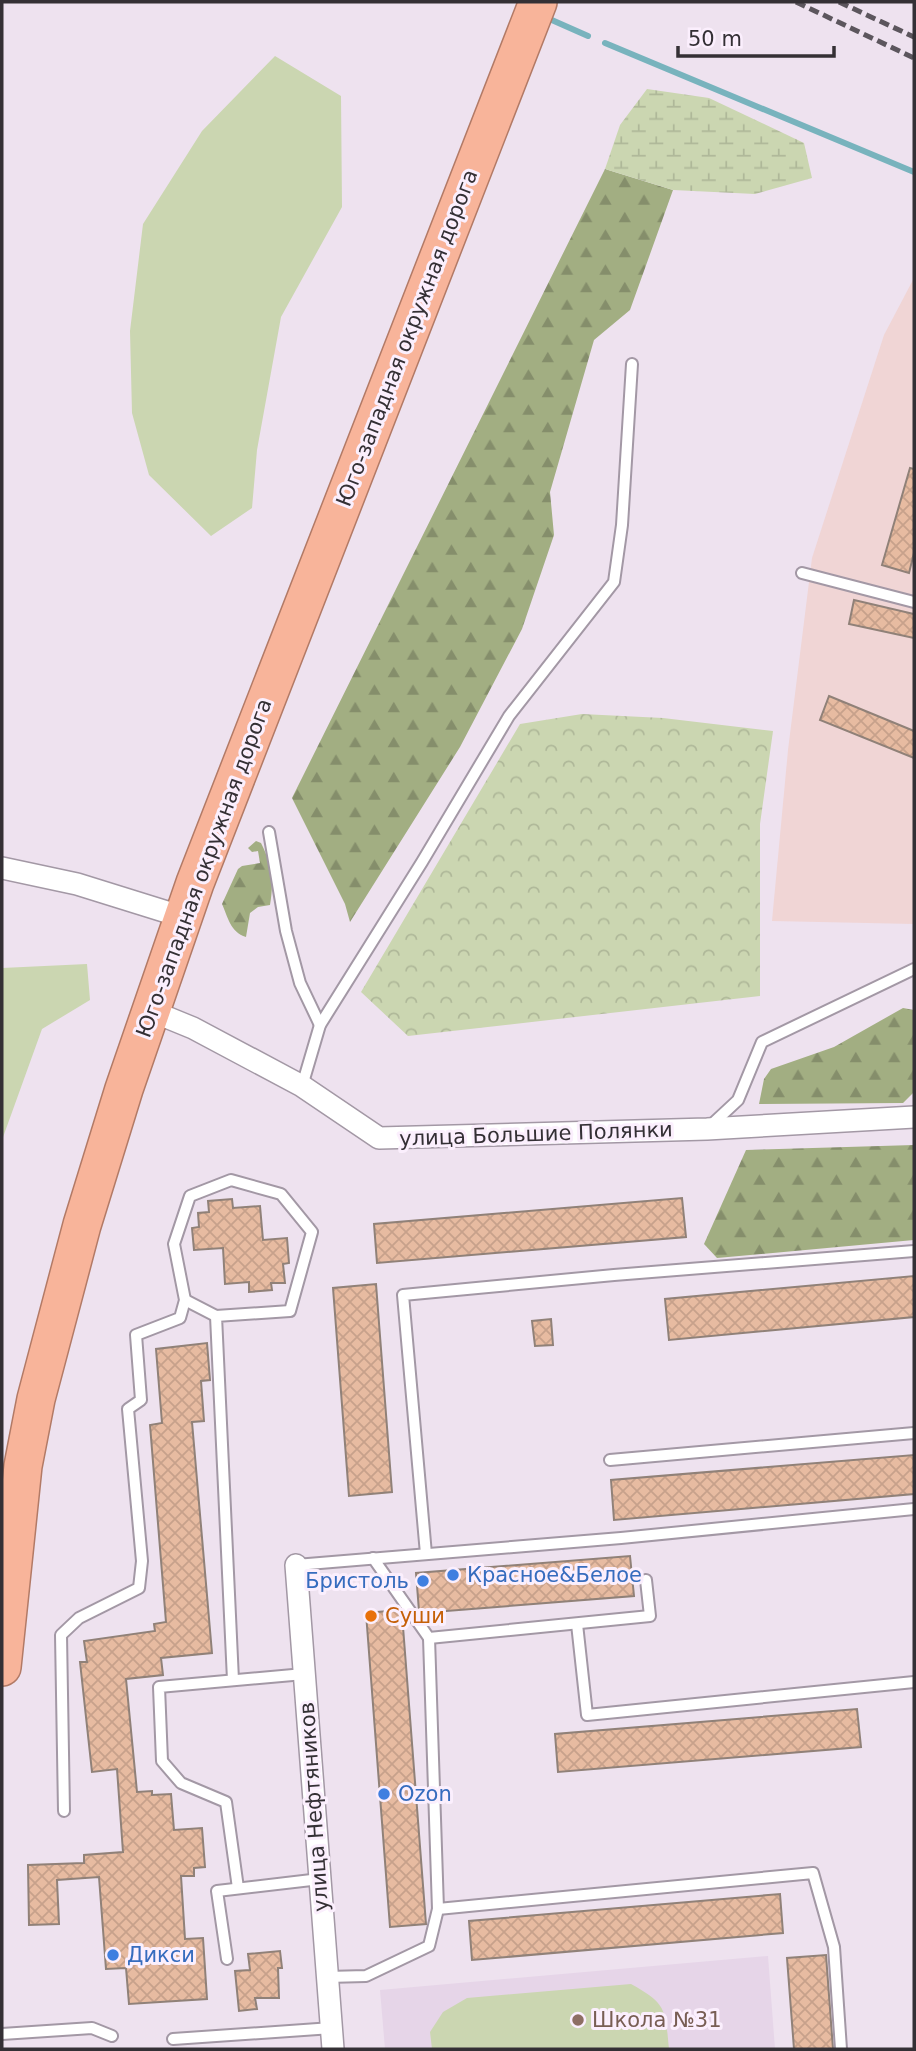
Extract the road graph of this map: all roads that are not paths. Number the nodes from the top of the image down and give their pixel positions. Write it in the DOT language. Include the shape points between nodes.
graph roads {
  1 [pos="538,2"];
  2 [pos="632,364"];
  3 [pos="802,573"];
  4 [pos="914,602"];
  5 [pos="269,832"];
  6 [pos="2,868"];
  7 [pos="183,917"];
  8 [pos="914,969"];
  9 [pos="149,1010"];
  10 [pos="320,1025"];
  11 [pos="302,1086"];
  12 [pos="914,1117"];
  13 [pos="707,1129"];
  14 [pos="914,1251"];
  15 [pos="186,1300"];
  16 [pos="216,1316"];
  17 [pos="914,1433"];
  18 [pos="610,1460"];
  19 [pos="914,1509"];
  20 [pos="426,1554"];
  21 [pos="373,1558"];
  22 [pos="296,1565"];
  23 [pos="646,1580"];
  24 [pos="577,1624"];
  25 [pos="429,1638"];
  26 [pos="2,1667"];
  27 [pos="304,1674"];
  28 [pos="233,1680"];
  29 [pos="914,1682"];
  30 [pos="64,1811"];
  31 [pos="320,1878"];
  32 [pos="238,1888"];
  33 [pos="438,1909"];
  34 [pos="227,1959"];
  35 [pos="327,1977"];
  36 [pos="2,2034"];
  37 [pos="112,2036"];
  38 [pos="173,2039"];
  39 [pos="332,2039"];
  40 [pos="841,2049"];
  1 -- 7 [label="highway, Юго-западная окружная дорога"];
  2 -- 10 [label="lane" via="614,582 509,716"];
  3 -- 4 [label="lane"];
  5 -- 10 [label="lane" via="286,931 300,982"];
  6 -- 7 [label="street" via="77,884"];
  7 -- 9 [label="highway, Юго-западная окружная дорога"];
  8 -- 13 [label="lane" via="762,1042 738,1100"];
  9 -- 11 [label="street, улица Большие Полянки"];
  9 -- 26 [label="highway, Юго-западная окружная дорога" via="82,1225 36,1399 23,1465"];
  10 -- 11 [label="lane"];
  11 -- 13 [label="street, улица Большие Полянки" via="379,1138"];
  12 -- 13 [label="street, улица Большие Полянки"];
  14 -- 20 [label="lane" via="403,1295"];
  15 -- 16 [label="lane"];
  15 -- 16 [label="lane" via="174,1244 190,1196 230,1180 281,1194 312,1232 290,1311"];
  15 -- 30 [label="lane" via="180,1318 136,1335 141,1400 128,1409 142,1561 139,1588 79,1618 61,1634"];
  16 -- 28 [label="lane"];
  17 -- 18 [label="lane"];
  19 -- 20 [label="lane"];
  20 -- 21 [label="lane"];
  21 -- 22 [label="lane"];
  21 -- 25 [label="lane"];
  22 -- 27 [label="street, улица Нефтяников"];
  23 -- 24 [label="lane" via="650,1616"];
  24 -- 25 [label="lane"];
  24 -- 29 [label="lane" via="587,1715"];
  25 -- 33 [label="lane"];
  27 -- 28 [label="lane"];
  27 -- 31 [label="street, улица Нефтяников"];
  28 -- 32 [label="lane" via="159,1687 162,1761 181,1783 226,1802"];
  31 -- 32 [label="lane"];
  31 -- 35 [label="street, улица Нефтяников"];
  32 -- 34 [label="lane" via="217,1891"];
  33 -- 35 [label="lane" via="429,1946 366,1976"];
  33 -- 40 [label="lane" via="813,1873 834,1947"];
  35 -- 39 [label="street, улица Нефтяников"];
  36 -- 37 [label="lane" via="92,2028"];
  38 -- 39 [label="lane"];
}
